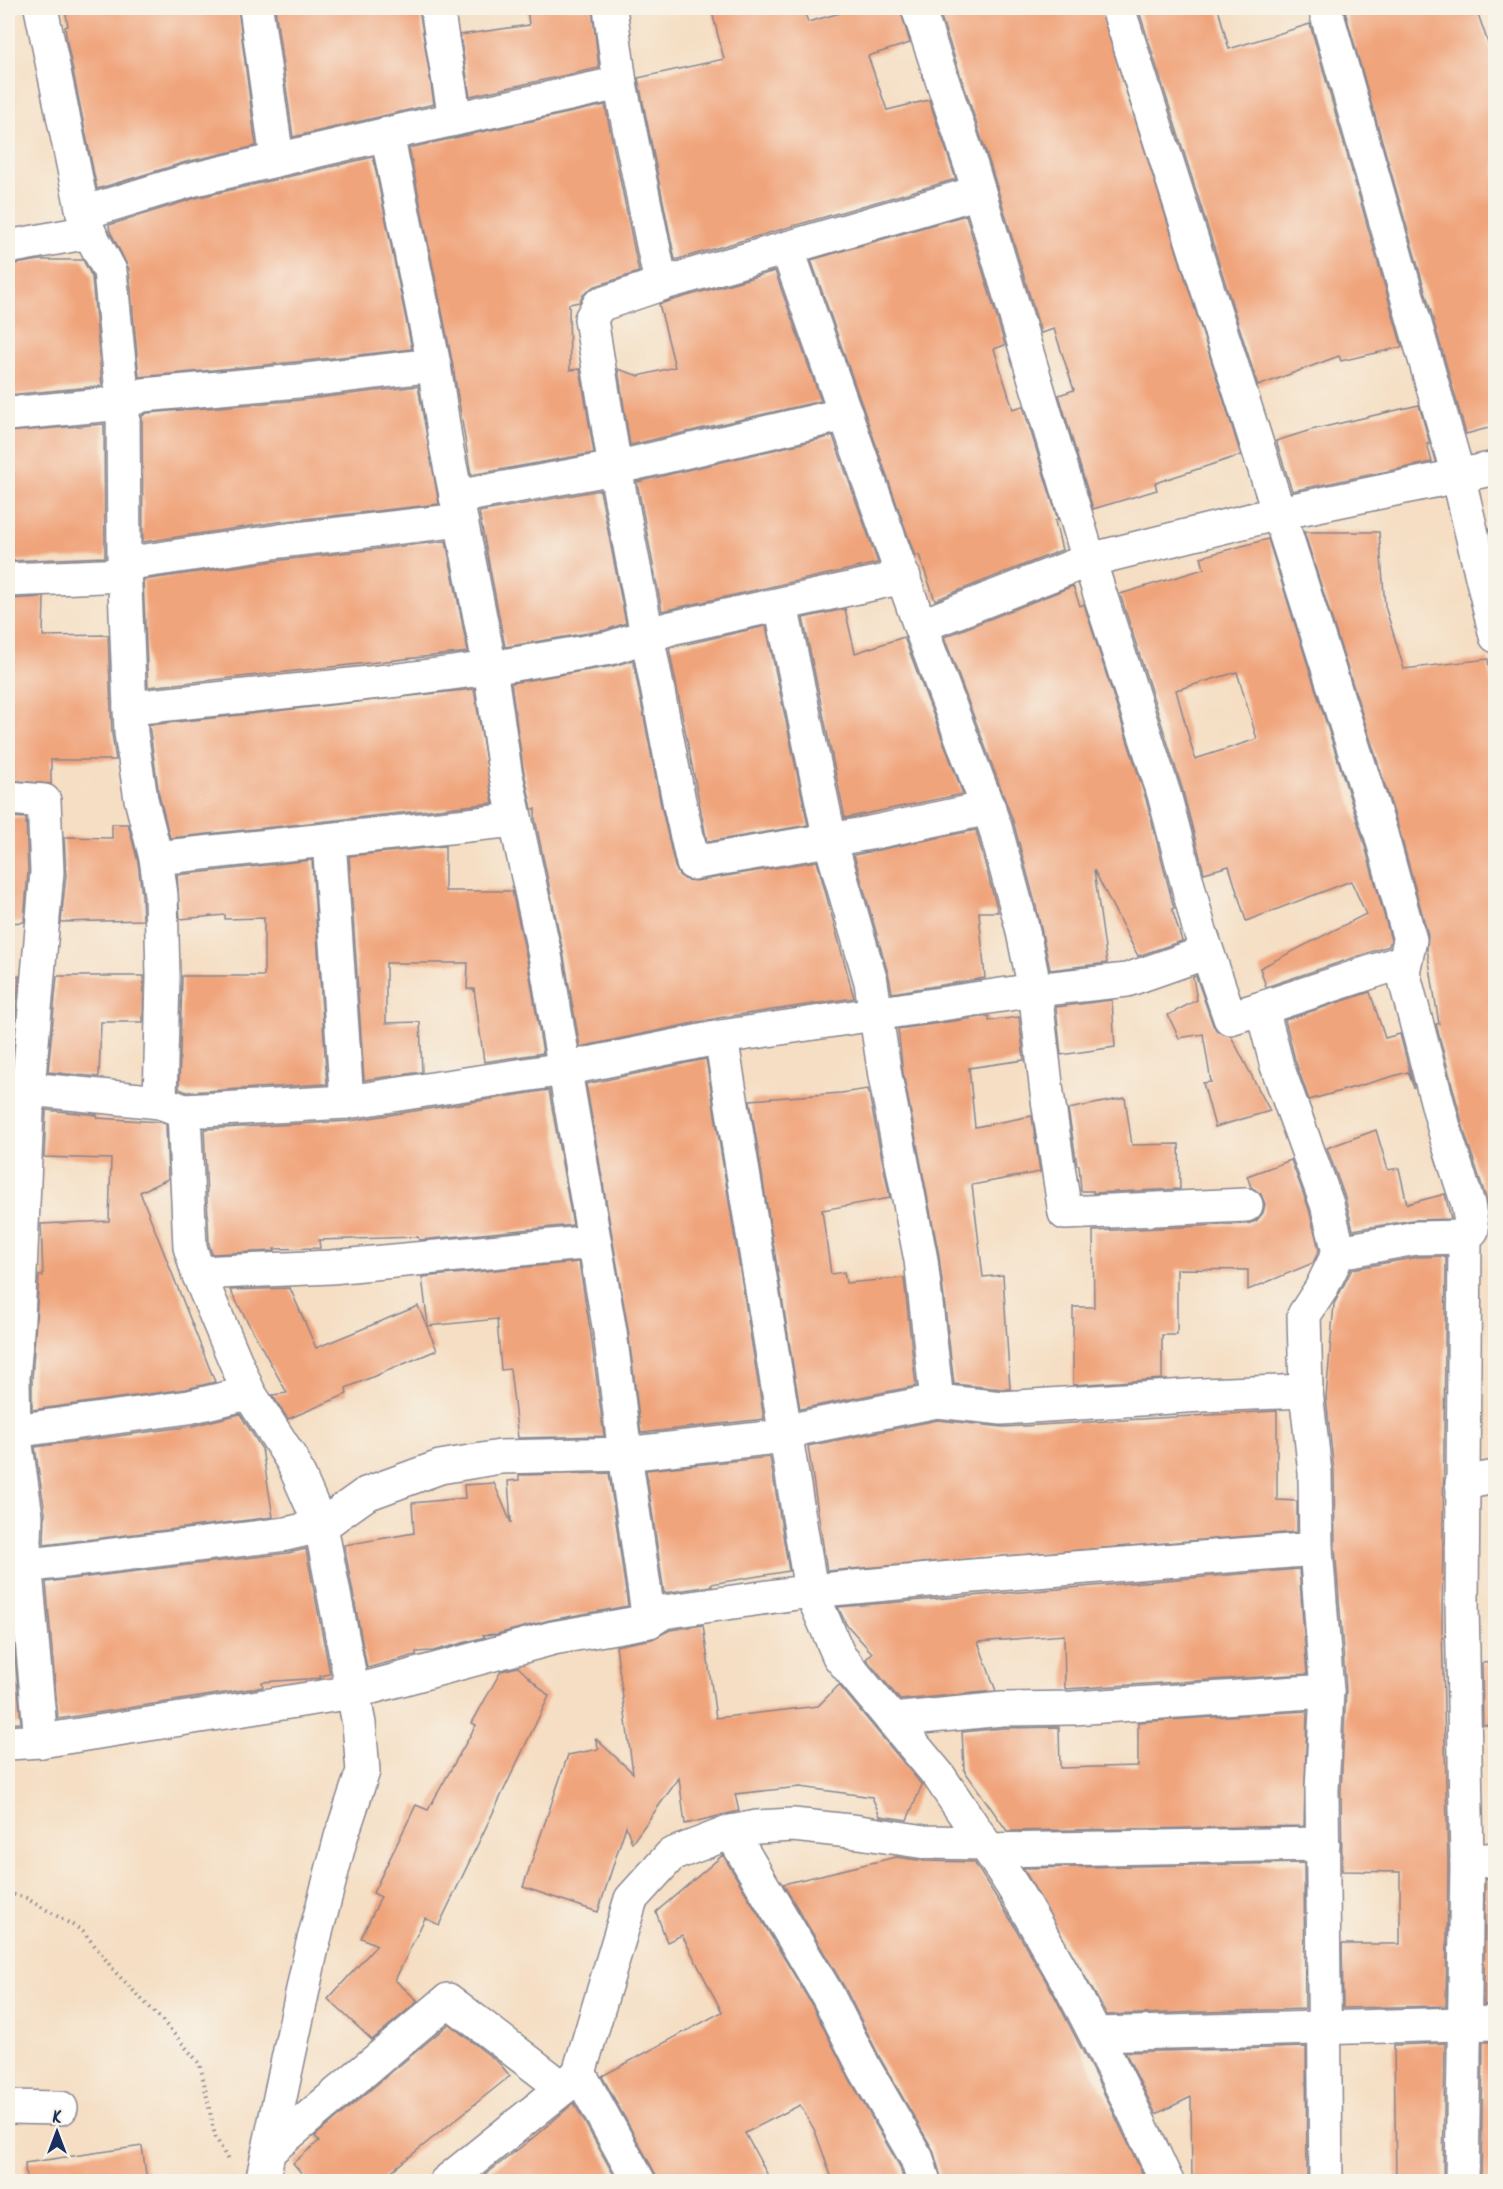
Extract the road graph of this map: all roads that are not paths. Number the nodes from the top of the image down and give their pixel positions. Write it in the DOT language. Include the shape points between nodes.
graph roads {
  1 [pos="41,8"];
  2 [pos="256,8"];
  3 [pos="436,8"];
  4 [pos="610,8"];
  5 [pos="918,8"];
  6 [pos="1118,8"];
  7 [pos="1324,8"];
  8 [pos="620,83"];
  9 [pos="455,119"];
  10 [pos="387,134"];
  11 [pos="277,159"];
  12 [pos="979,192"];
  13 [pos="86,223"];
  14 [pos="8,248"];
  15 [pos="787,248"];
  16 [pos="661,284"];
  17 [pos="434,365"];
  18 [pos="123,403"];
  19 [pos="8,414"];
  20 [pos="846,414"];
  21 [pos="615,468"];
  22 [pos="1496,468"];
  23 [pos="1458,475"];
  24 [pos="458,508"];
  25 [pos="1279,513"];
  26 [pos="1089,560"];
  27 [pos="124,570"];
  28 [pos="904,577"];
  29 [pos="8,580"];
  30 [pos="781,605"];
  31 [pos="920,626"];
  32 [pos="647,636"];
  33 [pos="1496,636"];
  34 [pos="490,668"];
  35 [pos="130,708"];
  36 [pos="8,798"];
  37 [pos="989,808"];
  38 [pos="515,820"];
  39 [pos="329,840"];
  40 [pos="830,840"];
  41 [pos="156,858"];
  42 [pos="1207,952"];
  43 [pos="1405,961"];
  44 [pos="1035,990"];
  45 [pos="1262,1008"];
  46 [pos="876,1015"];
  47 [pos="721,1037"];
  48 [pos="564,1069"];
  49 [pos="18,1088"];
  50 [pos="347,1102"];
  51 [pos="172,1107"];
  52 [pos="1246,1205"];
  53 [pos="1477,1231"];
  54 [pos="594,1242"];
  55 [pos="1339,1252"];
  56 [pos="198,1274"];
  57 [pos="1306,1391"];
  58 [pos="249,1393"];
  59 [pos="937,1401"];
  60 [pos="10,1434"];
  61 [pos="785,1436"];
  62 [pos="625,1454"];
  63 [pos="1496,1477"];
  64 [pos="1462,1483"];
  65 [pos="321,1526"];
  66 [pos="1316,1549"];
  67 [pos="19,1578"];
  68 [pos="811,1591"];
  69 [pos="649,1620"];
  70 [pos="1327,1691"];
  71 [pos="353,1692"];
  72 [pos="892,1720"];
  73 [pos="40,1741"];
  74 [pos="8,1743"];
  75 [pos="731,1832"];
  76 [pos="1323,1844"];
  77 [pos="986,1846"];
  78 [pos="1481,1860"];
  79 [pos="1480,2024"];
  80 [pos="1325,2029"];
  81 [pos="1096,2034"];
  82 [pos="571,2081"];
  83 [pos="8,2107"];
  84 [pos="61,2108"];
  85 [pos="270,2150"];
  86 [pos="262,2181"];
  87 [pos="446,2181"];
  88 [pos="639,2181"];
  89 [pos="924,2181"];
  90 [pos="1167,2181"];
  91 [pos="1326,2181"];
  92 [pos="1462,2181"];
  1 -- 13 [label="street"];
  2 -- 11 [label="street"];
  3 -- 9 [label="street"];
  4 -- 8 [label="street"];
  5 -- 12 [label="street"];
  6 -- 25 [label="street"];
  7 -- 23 [label="street"];
  8 -- 9 [label="street"];
  8 -- 16 [label="street"];
  9 -- 10 [label="street"];
  10 -- 11 [label="street"];
  10 -- 17 [label="street"];
  11 -- 13 [label="street" via="191,180"];
  12 -- 15 [label="street"];
  12 -- 26 [label="street"];
  13 -- 14 [label="street"];
  13 -- 18 [label="street" via="110,271"];
  15 -- 16 [label="street"];
  15 -- 20 [label="street"];
  16 -- 21 [label="street" via="599,305 591,320"];
  17 -- 18 [label="street" via="143,395"];
  17 -- 24 [label="street"];
  18 -- 19 [label="street"];
  18 -- 27 [label="street"];
  20 -- 21 [label="street"];
  20 -- 28 [label="street"];
  21 -- 24 [label="street"];
  21 -- 32 [label="street"];
  22 -- 23 [label="street"];
  23 -- 25 [label="street"];
  23 -- 33 [label="street"];
  24 -- 27 [label="street"];
  24 -- 34 [label="street"];
  25 -- 26 [label="street"];
  25 -- 43 [label="street" via="1384,845 1410,940"];
  26 -- 31 [label="street"];
  26 -- 42 [label="street" via="1164,794"];
  27 -- 29 [label="street"];
  27 -- 35 [label="street"];
  28 -- 30 [label="street"];
  28 -- 31 [label="street"];
  30 -- 32 [label="street"];
  30 -- 40 [label="street"];
  31 -- 37 [label="street"];
  32 -- 34 [label="street" via="610,648"];
  32 -- 40 [label="street" via="693,863"];
  34 -- 35 [label="street"];
  34 -- 38 [label="street"];
  35 -- 41 [label="street" via="141,799"];
  36 -- 49 [label="street" via="44,801 47,872"];
  37 -- 40 [label="street"];
  37 -- 44 [label="street"];
  38 -- 39 [label="street"];
  38 -- 48 [label="street" via="545,955"];
  39 -- 41 [label="street"];
  39 -- 50 [label="street"];
  40 -- 46 [label="street" via="871,982"];
  41 -- 51 [label="street"];
  42 -- 44 [label="street" via="1127,980"];
  42 -- 45 [label="street" via="1230,1018"];
  43 -- 45 [label="street"];
  43 -- 53 [label="street" via="1403,972 1447,1139"];
  44 -- 46 [label="street"];
  44 -- 52 [label="street" via="1065,1213"];
  45 -- 55 [label="street" via="1277,1066 1327,1204"];
  46 -- 47 [label="street"];
  46 -- 59 [label="street" via="921,1260"];
  47 -- 48 [label="street"];
  47 -- 61 [label="street"];
  48 -- 50 [label="street"];
  48 -- 54 [label="street"];
  49 -- 51 [label="street"];
  49 -- 60 [label="street" via="18,1319"];
  50 -- 51 [label="street"];
  51 -- 56 [label="street" via="190,1247"];
  53 -- 55 [label="street"];
  53 -- 64 [label="street"];
  54 -- 56 [label="street" via="331,1267"];
  54 -- 62 [label="street"];
  55 -- 57 [label="street" via="1304,1315"];
  56 -- 58 [label="street"];
  57 -- 59 [label="street" via="1002,1408"];
  57 -- 66 [label="street" via="1315,1473"];
  58 -- 60 [label="street" via="189,1407"];
  58 -- 65 [label="street" via="292,1460"];
  59 -- 61 [label="street" via="802,1428"];
  60 -- 67 [label="street" via="26,1516"];
  61 -- 62 [label="street"];
  61 -- 68 [label="street"];
  62 -- 65 [label="street" via="500,1457 440,1467 366,1494"];
  62 -- 69 [label="street"];
  63 -- 64 [label="street"];
  64 -- 78 [label="street" via="1462,1603"];
  65 -- 67 [label="street"];
  65 -- 71 [label="street"];
  66 -- 68 [label="street"];
  66 -- 70 [label="street"];
  67 -- 73 [label="street"];
  68 -- 69 [label="street" via="663,1612"];
  68 -- 72 [label="street" via="839,1656"];
  69 -- 71 [label="street" via="553,1638"];
  70 -- 72 [label="street"];
  70 -- 76 [label="street"];
  71 -- 73 [label="street"];
  71 -- 85 [label="street" via="363,1771 312,1947"];
  72 -- 77 [label="street" via="939,1776"];
  73 -- 74 [label="street"];
  75 -- 77 [label="street" via="793,1825"];
  75 -- 82 [label="street" via="671,1855 631,1899"];
  75 -- 89 [label="street" via="828,1996 917,2160"];
  76 -- 77 [label="street"];
  76 -- 80 [label="street"];
  77 -- 81 [label="street" via="1026,1908"];
  78 -- 79 [label="street"];
  79 -- 80 [label="street"];
  79 -- 92 [label="street"];
  80 -- 81 [label="street"];
  80 -- 91 [label="street"];
  81 -- 90 [label="street"];
  82 -- 85 [label="street" via="448,2000"];
  82 -- 87 [label="street"];
  82 -- 88 [label="street"];
  83 -- 84 [label="street"];
  85 -- 86 [label="street"];
}
